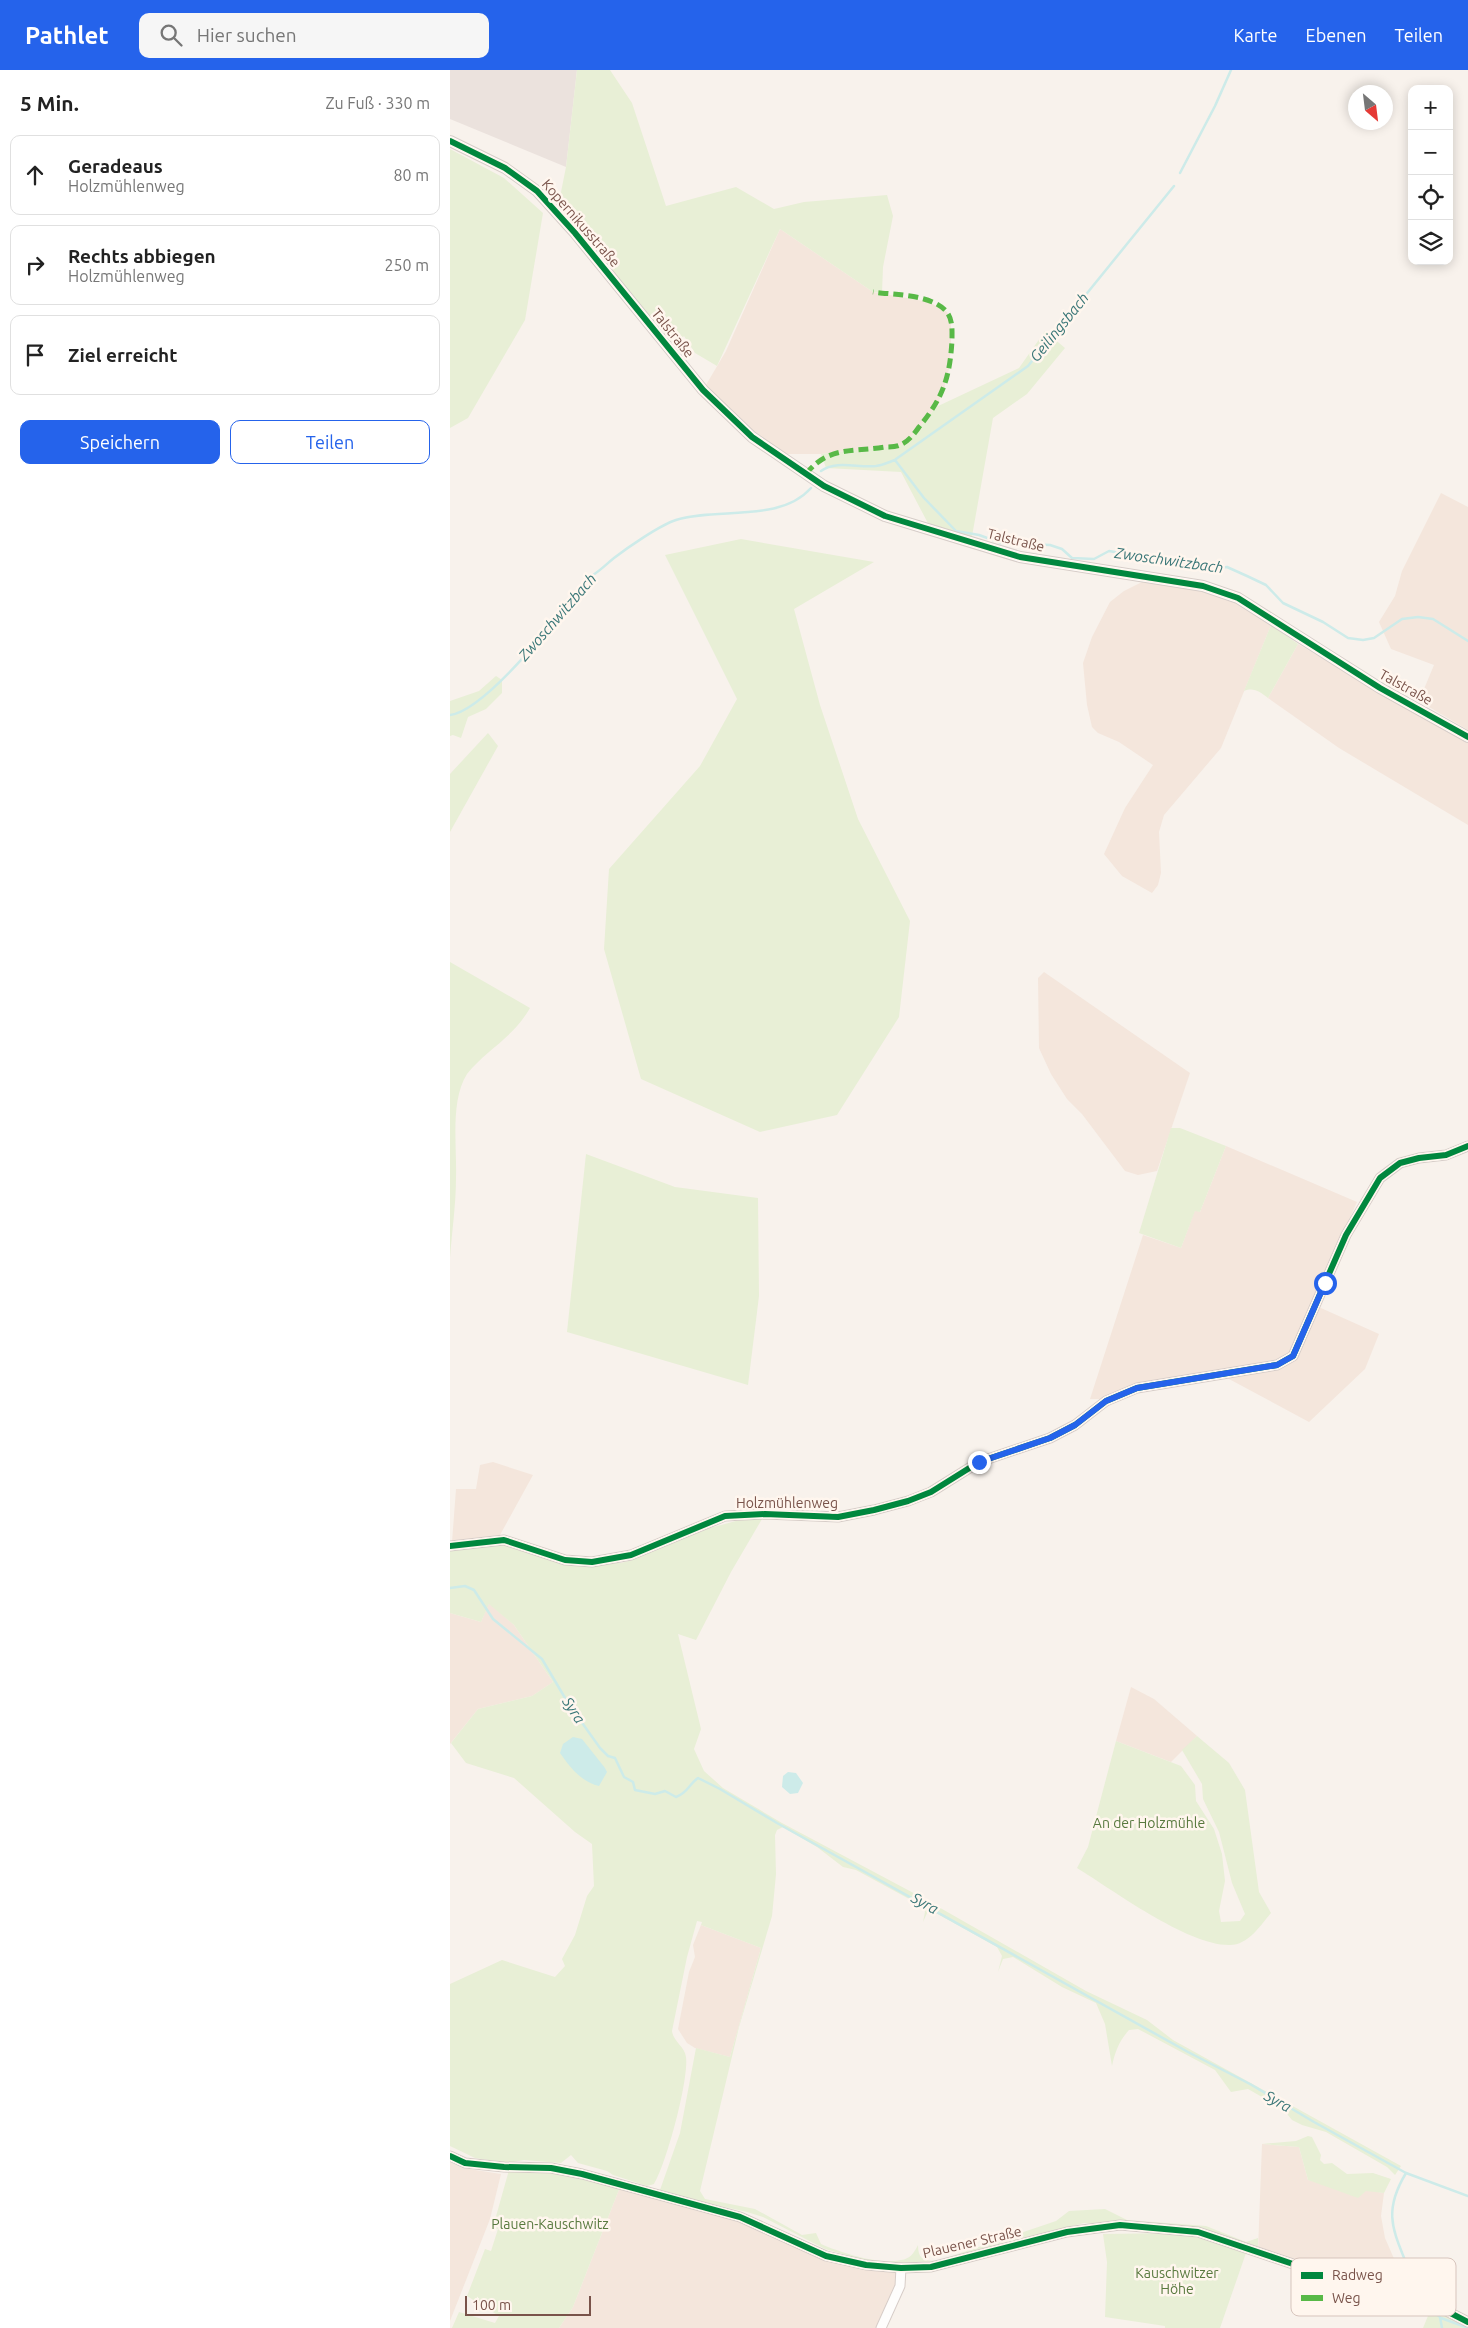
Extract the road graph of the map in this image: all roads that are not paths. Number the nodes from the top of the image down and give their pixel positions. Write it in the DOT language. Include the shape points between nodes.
graph roads {
  1 [pos="450,141"];
  2 [pos="614,280"];
  3 [pos="1468,736"];
  4 [pos="1468,1146"];
  5 [pos="450,1546"];
  6 [pos="450,2156"];
  7 [pos="1291,2263"];
  8 [pos="901,2268"];
  9 [pos="1456,2316"];
  10 [pos="1468,2322"];
  11 [pos="881,2328"];
  1 -- 2 [label="street, Kopernikusstraße" via="505,168 537,190"];
  2 -- 3 [label="street, Talstraße" via="727,414 776,455 841,496 885,516 1020,557 1203,586 1238,598 1380,688"];
  4 -- 5 [label="street, Holzmühlenweg" via="1446,1155 1400,1163 1380,1178 1346,1235 1293,1356 1277,1365 1137,1388 1106,1401 1075,1425 1050,1438 979,1462 931,1492 874,1510 838,1517 725,1516 631,1555 592,1562 565,1560 504,1540"];
  6 -- 8 [label="street, Plauener Straße" via="464,2163 551,2168 582,2174 740,2217 826,2256 866,2265"];
  7 -- 8 [label="street, Plauener Straße" via="1198,2232 1120,2225 1067,2232 931,2267"];
  8 -- 11 [label="street" via="900,2286"];
  9 -- 10 [label="street, Plauener Straße"];
}
